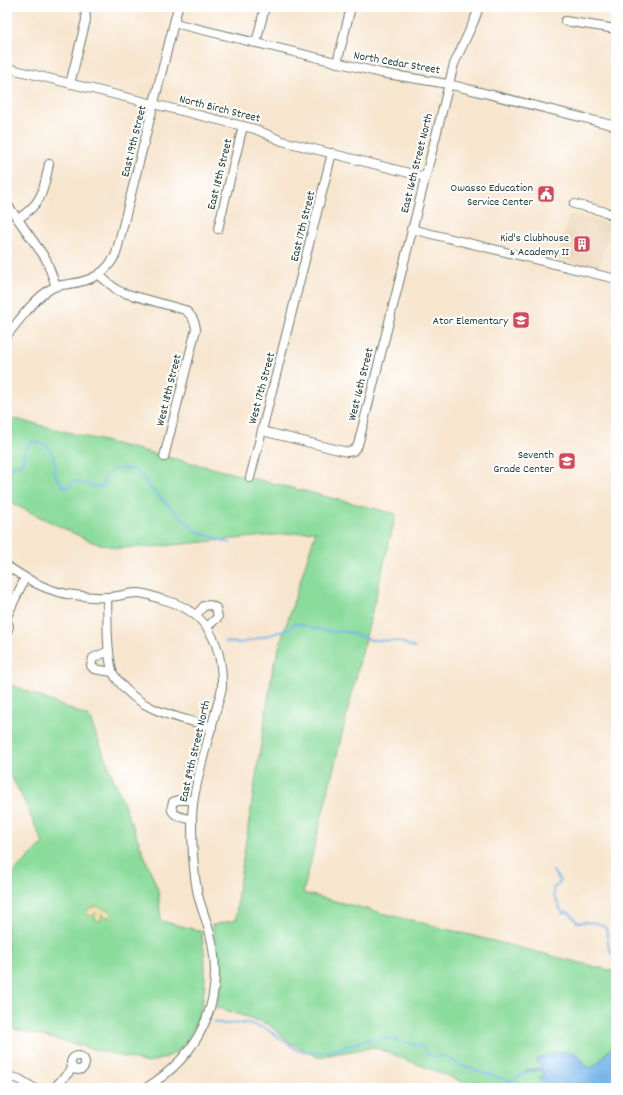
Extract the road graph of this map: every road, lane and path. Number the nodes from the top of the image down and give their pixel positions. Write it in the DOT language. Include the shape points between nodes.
graph roads {
  1 [pos="84,7"];
  2 [pos="178,7"];
  3 [pos="265,7"];
  4 [pos="351,7"];
  5 [pos="479,7"];
  6 [pos="565,21"];
  7 [pos="174,23"];
  8 [pos="616,30"];
  9 [pos="256,43"];
  10 [pos="338,63"];
  11 [pos="7,68"];
  12 [pos="70,84"];
  13 [pos="448,84"];
  14 [pos="154,104"];
  15 [pos="243,126"];
  16 [pos="616,126"];
  17 [pos="332,153"];
  18 [pos="49,164"];
  19 [pos="425,176"];
  20 [pos="7,204"];
  21 [pos="574,204"];
  22 [pos="616,217"];
  23 [pos="18,219"];
  24 [pos="218,229"];
  25 [pos="412,230"];
  26 [pos="99,275"];
  27 [pos="616,280"];
  28 [pos="56,286"];
  29 [pos="295,304"];
  30 [pos="387,329"];
  31 [pos="7,335"];
  32 [pos="262,430"];
  33 [pos="164,456"];
  34 [pos="250,478"];
  35 [pos="7,566"];
  36 [pos="25,578"];
  37 [pos="107,597"];
  38 [pos="196,615"];
  39 [pos="7,616"];
  40 [pos="7,622"];
  41 [pos="208,627"];
  42 [pos="7,632"];
  43 [pos="109,651"];
  44 [pos="112,672"];
  45 [pos="212,727"];
  46 [pos="193,800"];
  47 [pos="192,820"];
  48 [pos="73,1068"];
  49 [pos="7,1076"];
  50 [pos="34,1088"];
  51 [pos="54,1088"];
  52 [pos="146,1088"];
  1 -- 12 [label="street" via="86,20"];
  2 -- 7 [label="street, East 19th Street"];
  3 -- 9 [label="street"];
  4 -- 10 [label="street"];
  5 -- 13 [label="street, East 16th Street North" via="456,56"];
  6 -- 8 [label="street"];
  7 -- 9 [label="street, North Cedar Street"];
  7 -- 14 [label="street, East 19th Street"];
  9 -- 10 [label="street, North Cedar Street"];
  10 -- 13 [label="street, North Cedar Street" via="393,76"];
  11 -- 12 [label="street, North Birch Street"];
  12 -- 14 [label="street, North Birch Street"];
  13 -- 16 [label="street, North Cedar Street"];
  13 -- 19 [label="street, East 16th Street North"];
  14 -- 15 [label="street, North Birch Street"];
  14 -- 26 [label="street, East 19th Street" via="116,254 110,265"];
  15 -- 17 [label="street, North Birch Street" via="282,141"];
  15 -- 24 [label="street, East 18th Street"];
  17 -- 19 [label="street, North Birch Street"];
  17 -- 29 [label="street, East 17th Street"];
  18 -- 23 [label="street" via="39,199 33,209"];
  19 -- 25 [label="street, East 16th Street North"];
  20 -- 23 [label="street"];
  21 -- 22 [label="street"];
  23 -- 28 [label="street" via="46,259"];
  25 -- 27 [label="street"];
  25 -- 30 [label="street, East 16th Street North"];
  26 -- 28 [label="street" via="86,281"];
  26 -- 33 [label="street, West 18th Street" via="117,290 185,310 193,318 196,329"];
  28 -- 31 [label="street" via="37,299"];
  29 -- 32 [label="street, West 17th Street"];
  30 -- 32 [label="street, West 16th Street" via="358,445 352,451 347,452"];
  32 -- 34 [label="street, West 17th Street"];
  35 -- 36 [label="street, East 89th Street North"];
  36 -- 37 [label="street, East 89th Street North" via="48,589 73,595"];
  36 -- 39 [label="street"];
  37 -- 38 [label="street, East 89th Street North" via="138,593 178,603"];
  37 -- 43 [label="street"];
  38 -- 41 [label="street, East 89th Street North"];
  38 -- 41 [label="street" via="204,606 216,608 218,617"];
  40 -- 42 [label="street"];
  41 -- 45 [label="street, East 89th Street North" via="222,669 222,688"];
  43 -- 44 [label="street"];
  43 -- 44 [label="street" via="93,658 92,666 94,670"];
  44 -- 45 [label="street" via="122,686 152,710"];
  45 -- 46 [label="street, East 89th Street North"];
  46 -- 47 [label="street, East 89th Street North"];
  46 -- 47 [label="street" via="178,800 171,806 174,815"];
  47 -- 52 [label="street, East 89th Street North" via="193,861 198,895 212,942 216,976 214,992 209,1013 196,1040 171,1070"];
  48 -- 51 [label="street"];
  49 -- 50 [label="street" via="19,1079"];
}
